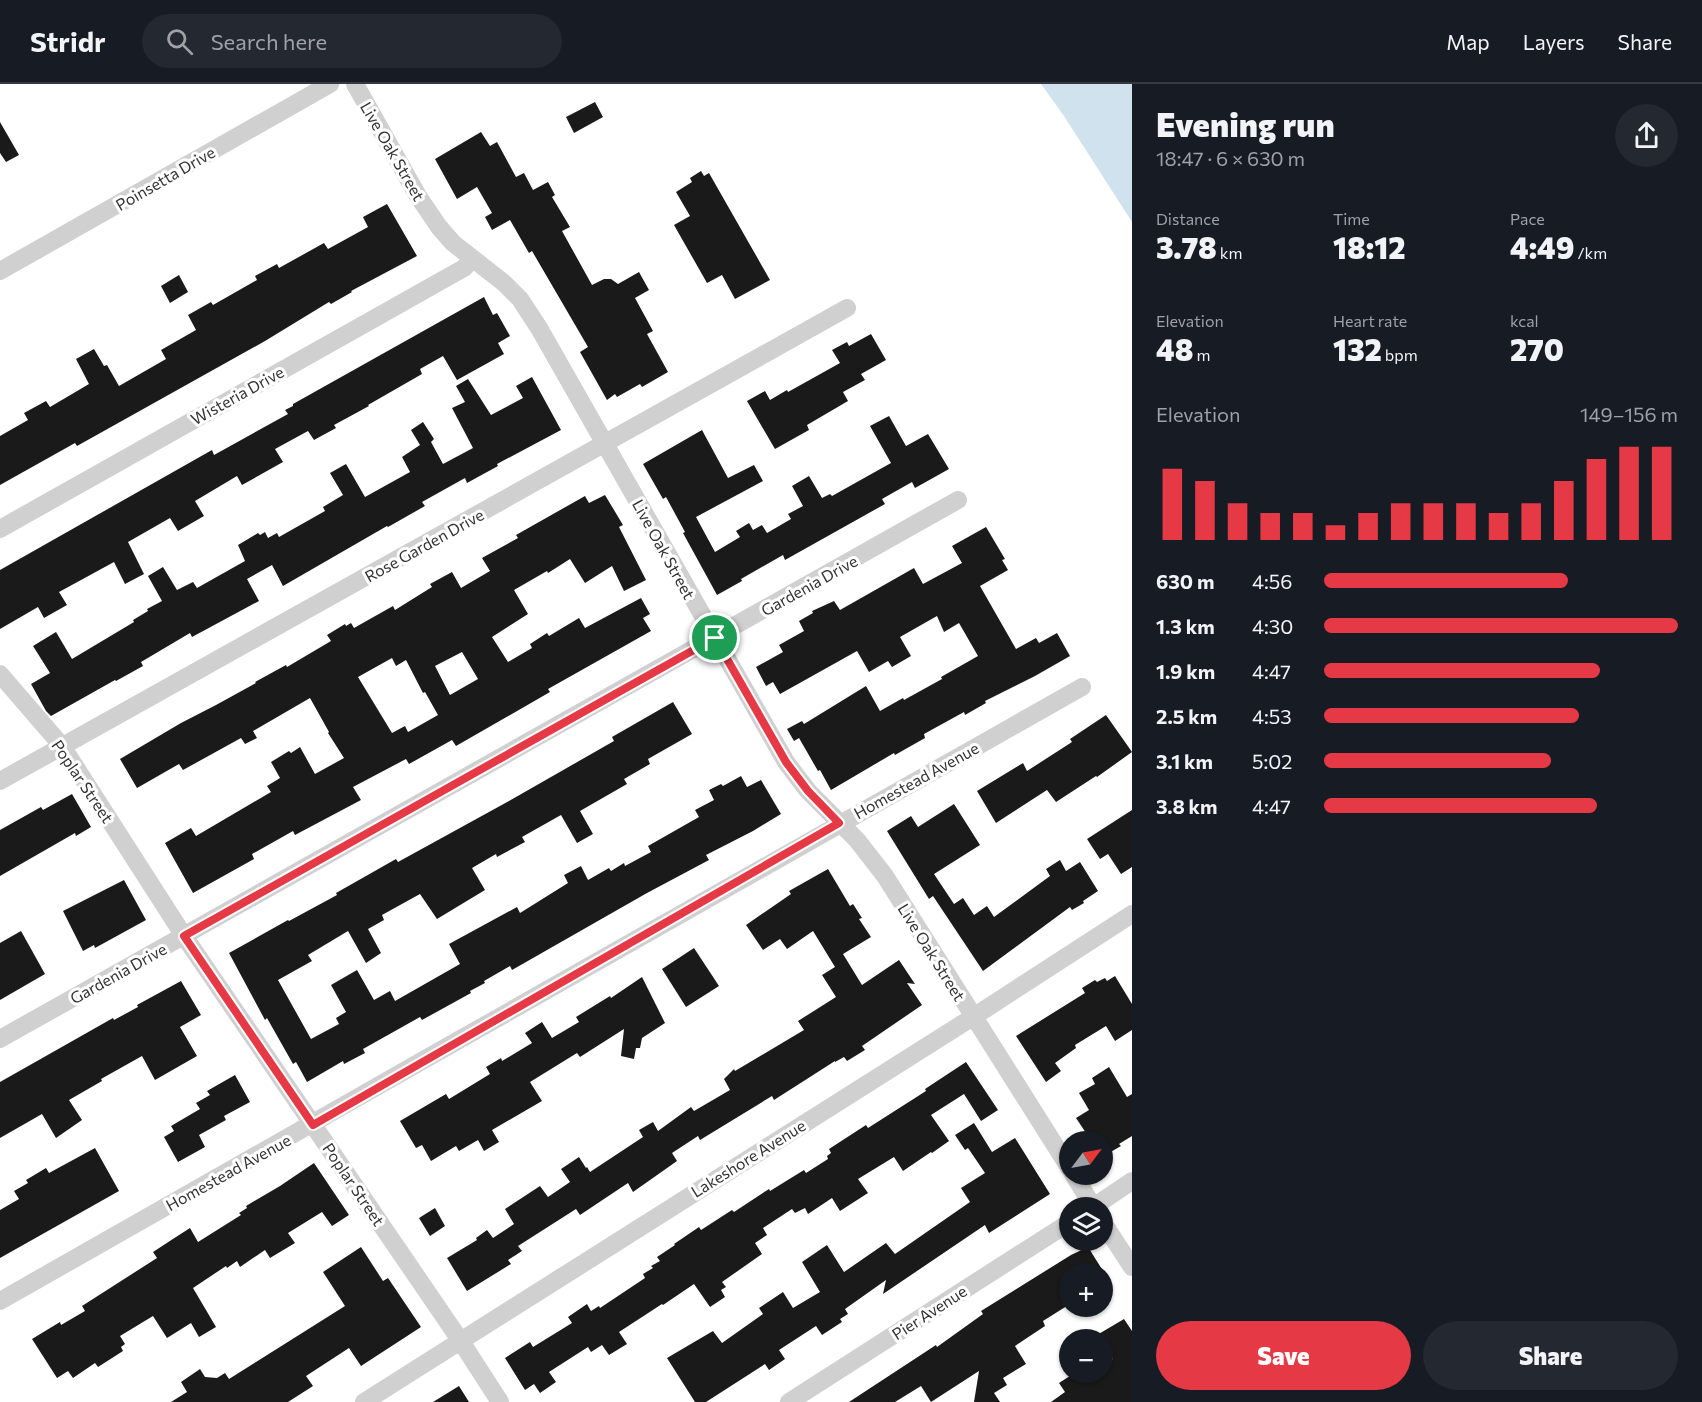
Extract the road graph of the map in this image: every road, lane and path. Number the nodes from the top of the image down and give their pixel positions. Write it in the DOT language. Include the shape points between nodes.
graph roads {
  1 [pos="330,84"];
  2 [pos="355,84"];
  3 [pos="472,260"];
  4 [pos="0,271"];
  5 [pos="847,308"];
  6 [pos="605,443"];
  7 [pos="958,501"];
  8 [pos="0,529"];
  9 [pos="715,638"];
  10 [pos="0,674"];
  11 [pos="1082,687"];
  12 [pos="62,746"];
  13 [pos="0,781"];
  14 [pos="839,823"];
  15 [pos="1132,914"];
  16 [pos="184,936"];
  17 [pos="973,1017"];
  18 [pos="0,1039"];
  19 [pos="313,1125"];
  20 [pos="1059,1152"];
  21 [pos="1132,1181"];
  22 [pos="1112,1197"];
  23 [pos="1059,1229"];
  24 [pos="1113,1238"];
  25 [pos="1132,1267"];
  26 [pos="0,1301"];
  27 [pos="460,1340"];
  28 [pos="364,1402"];
  29 [pos="500,1402"];
  30 [pos="789,1402"];
  1 -- 4 [label="street, Poinsetta Drive"];
  2 -- 3 [label="street, Live Oak Street" via="418,196 453,243"];
  3 -- 6 [label="street, Live Oak Street" via="520,299"];
  3 -- 8 [label="street, Wisteria Drive"];
  5 -- 6 [label="street, Rose Garden Drive"];
  6 -- 9 [label="street, Live Oak Street"];
  6 -- 12 [label="street, Rose Garden Drive"];
  7 -- 9 [label="street, Gardenia Drive"];
  9 -- 14 [label="street, Live Oak Street" via="786,762"];
  9 -- 16 [label="street, Gardenia Drive"];
  10 -- 12 [label="street, Poplar Street"];
  11 -- 14 [label="street, Homestead Avenue"];
  12 -- 13 [label="street, Rose Garden Drive"];
  12 -- 16 [label="street, Poplar Street"];
  14 -- 17 [label="street, Live Oak Street" via="885,876"];
  14 -- 19 [label="street, Homestead Avenue"];
  15 -- 17 [label="street, Lakeshore Avenue"];
  16 -- 18 [label="street, Gardenia Drive"];
  16 -- 19 [label="street, Poplar Street"];
  17 -- 20 [label="street, Live Oak Street"];
  17 -- 27 [label="street, Lakeshore Avenue"];
  19 -- 26 [label="street, Homestead Avenue"];
  19 -- 27 [label="street, Poplar Street"];
  21 -- 22 [label="street"];
  23 -- 30 [label="street, Pier Avenue"];
  24 -- 25 [label="street"];
  27 -- 28 [label="street, Lakeshore Avenue"];
  27 -- 29 [label="street, Poplar Street"];
}
